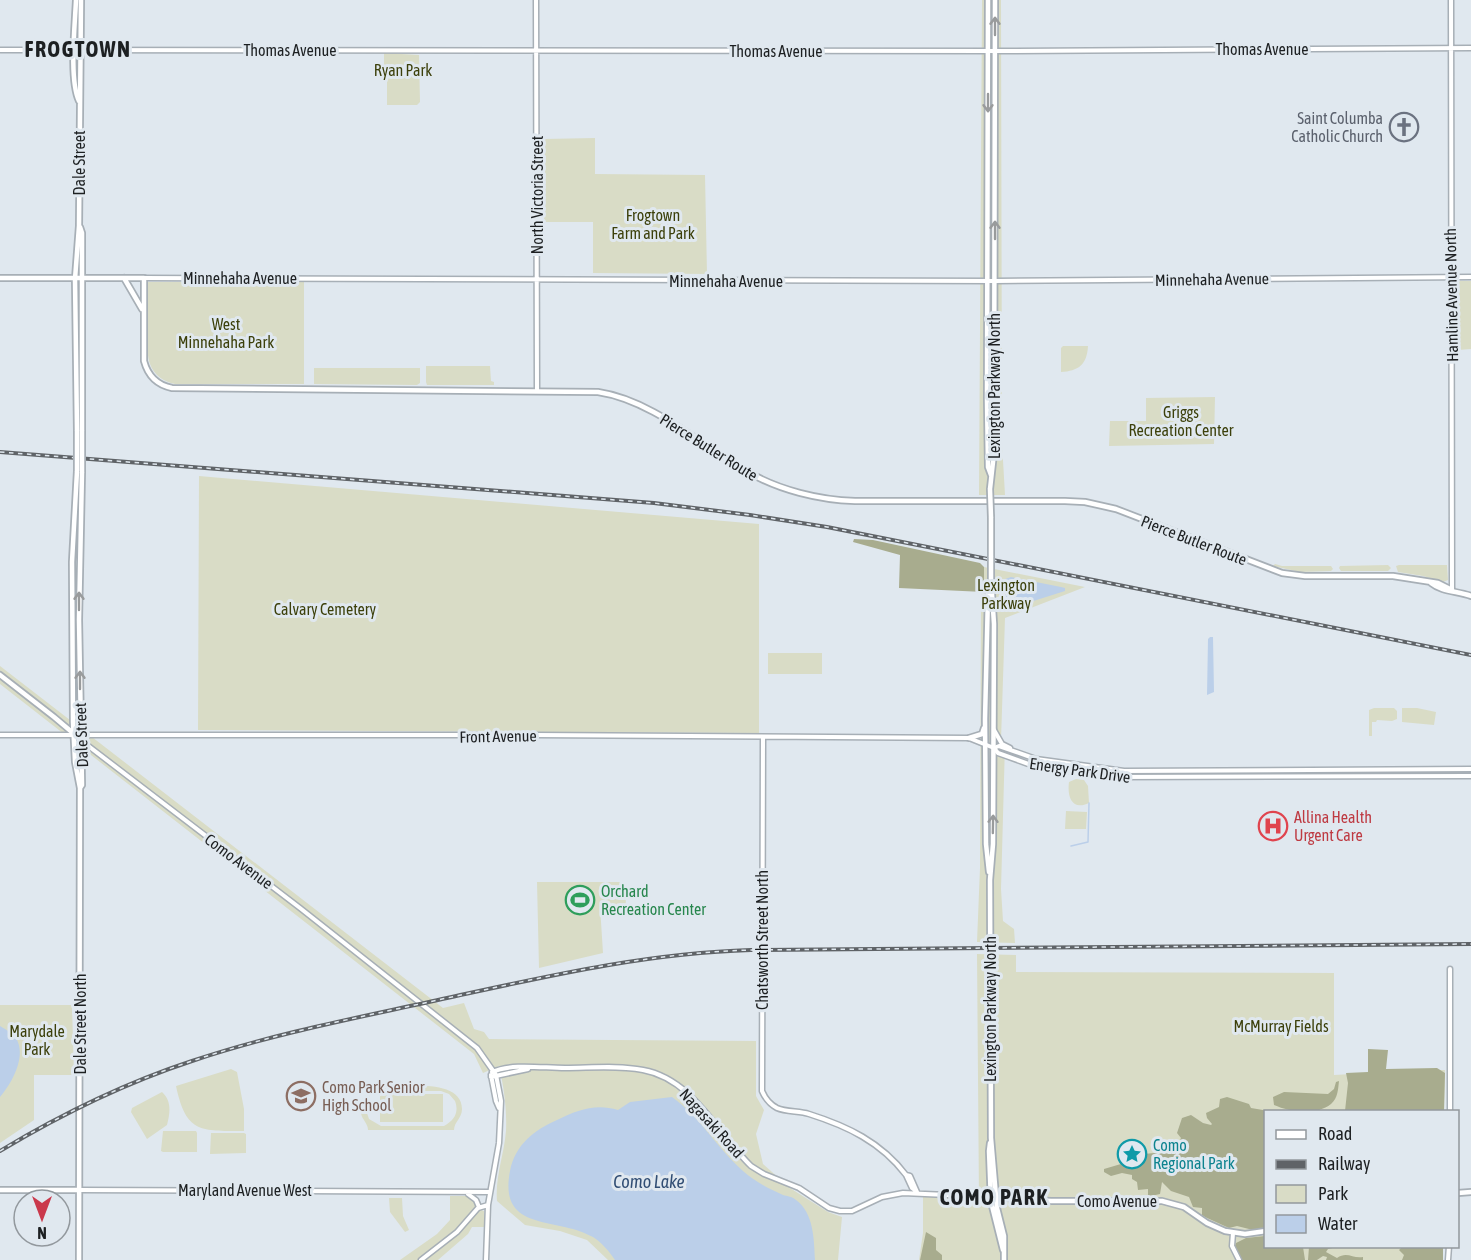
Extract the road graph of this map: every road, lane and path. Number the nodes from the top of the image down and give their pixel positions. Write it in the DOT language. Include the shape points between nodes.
graph roads {
  1 [pos="76,0"];
  2 [pos="81,0"];
  3 [pos="536,0"];
  4 [pos="988,0"];
  5 [pos="995,0"];
  6 [pos="1451,0"];
  7 [pos="1450,48"];
  8 [pos="1471,48"];
  9 [pos="74,49"];
  10 [pos="81,49"];
  11 [pos="0,50"];
  12 [pos="537,50"];
  13 [pos="988,51"];
  14 [pos="995,51"];
  15 [pos="79,101"];
  16 [pos="79,226"];
  17 [pos="1452,277"];
  18 [pos="1471,277"];
  19 [pos="0,278"];
  20 [pos="124,278"];
  21 [pos="144,278"];
  22 [pos="75,279"];
  23 [pos="82,279"];
  24 [pos="536,279"];
  25 [pos="988,281"];
  26 [pos="994,281"];
  27 [pos="144,314"];
  28 [pos="537,391"];
  29 [pos="80,431"];
  30 [pos="80,472"];
  31 [pos="991,475"];
  32 [pos="991,579"];
  33 [pos="1452,590"];
  34 [pos="1471,596"];
  35 [pos="0,675"];
  36 [pos="986,722"];
  37 [pos="994,729"];
  38 [pos="73,734"];
  39 [pos="0,735"];
  40 [pos="81,736"];
  41 [pos="763,737"];
  42 [pos="969,738"];
  43 [pos="987,745"];
  44 [pos="994,748"];
  45 [pos="1018,754"];
  46 [pos="1471,769"];
  47 [pos="1471,776"];
  48 [pos="80,788"];
  49 [pos="990,880"];
  50 [pos="1450,969"];
  51 [pos="533,1068"];
  52 [pos="512,1072"];
  53 [pos="493,1075"];
  54 [pos="499,1088"];
  55 [pos="500,1108"];
  56 [pos="1450,1110"];
  57 [pos="0,1190"];
  58 [pos="80,1190"];
  59 [pos="465,1192"];
  60 [pos="489,1192"];
  61 [pos="917,1192"];
  62 [pos="994,1197"];
  63 [pos="488,1205"];
  64 [pos="479,1207"];
  65 [pos="1264,1232"];
  66 [pos="1233,1233"];
  67 [pos="79,1260"];
  68 [pos="421,1260"];
  69 [pos="486,1260"];
  70 [pos="1004,1260"];
  71 [pos="1239,1260"];
  1 -- 9 [label="main road, Dale Street"];
  2 -- 10 [label="main road, Dale Street"];
  3 -- 12 [label="street, North Victoria Street"];
  4 -- 13 [label="main road, Lexington Parkway North"];
  14 -- 5 [label="main road, Lexington Parkway North, one-way"];
  6 -- 7 [label="street, Hamline Avenue North"];
  7 -- 8 [label="street, Thomas Avenue"];
  7 -- 14 [label="street, Thomas Avenue"];
  7 -- 17 [label="street, Hamline Avenue North"];
  9 -- 10 [label="street, Thomas Avenue"];
  9 -- 11 [label="street, Thomas Avenue"];
  9 -- 15 [label="main road, Dale Street"];
  10 -- 12 [label="street, Thomas Avenue"];
  10 -- 15 [label="main road, Dale Street"];
  12 -- 13 [label="street, Thomas Avenue"];
  12 -- 24 [label="street, North Victoria Street"];
  13 -- 14 [label="street, Thomas Avenue"];
  13 -- 25 [label="main road, Lexington Parkway North, one-way"];
  26 -- 14 [label="main road, Lexington Parkway North, one-way"];
  15 -- 16 [label="main road, Dale Street"];
  16 -- 22 [label="main road, Dale Street"];
  16 -- 23 [label="main road, Dale Street"];
  17 -- 18 [label="street, Minnehaha Avenue"];
  17 -- 26 [label="street, Minnehaha Avenue"];
  17 -- 33 [label="street, Hamline Avenue North"];
  19 -- 22 [label="main road, Minnehaha Avenue"];
  20 -- 21 [label="main road, Minnehaha Avenue"];
  20 -- 23 [label="main road, Minnehaha Avenue"];
  20 -- 27 [label="main road"];
  21 -- 24 [label="street, Minnehaha Avenue"];
  21 -- 27 [label="main road, Pierce Butler Route"];
  22 -- 23 [label="main road, Minnehaha Avenue"];
  22 -- 29 [label="main road, Dale Street"];
  23 -- 29 [label="main road, Dale Street"];
  24 -- 25 [label="street, Minnehaha Avenue"];
  24 -- 28 [label="street, North Victoria Street"];
  25 -- 26 [label="street, Minnehaha Avenue"];
  25 -- 31 [label="main road, Lexington Parkway North"];
  26 -- 31 [label="main road, Lexington Parkway North"];
  27 -- 28 [label="main road, Pierce Butler Route" via="145,366 154,380 172,388"];
  28 -- 33 [label="main road, Pierce Butler Route" via="590,391 623,398 650,410 756,477 820,497 855,501 1085,502 1116,509 1286,574 1393,576"];
  29 -- 30 [label="main road, Dale Street, bridge"];
  30 -- 38 [label="main road, Dale Street" via="72,562"];
  40 -- 30 [label="main road, Dale Street, one-way"];
  31 -- 32 [label="main road, bridge"];
  32 -- 36 [label="main road, Lexington Parkway North"];
  32 -- 37 [label="main road, Lexington Parkway North"];
  33 -- 34 [label="main road, Pierce Butler Route"];
  35 -- 38 [label="main road, Como Avenue"];
  36 -- 42 [label="main road" via="982,734"];
  36 -- 43 [label="main road, Lexington Parkway North"];
  37 -- 44 [label="main road, Lexington Parkway North"];
  37 -- 45 [label="street" via="1002,744"];
  38 -- 39 [label="street"];
  38 -- 40 [label="street, Como Avenue"];
  38 -- 48 [label="main road, Dale Street"];
  40 -- 41 [label="street, Front Avenue"];
  40 -- 48 [label="main road, Dale Street"];
  40 -- 53 [label="street, Como Avenue" via="477,1048"];
  41 -- 42 [label="street, Front Avenue"];
  41 -- 61 [label="street, Chatsworth Street North" via="761,1086 765,1098 777,1108 805,1113 869,1139 910,1176"];
  42 -- 43 [label="street, Front Avenue"];
  43 -- 44 [label="street, Front Avenue"];
  43 -- 49 [label="main road, Lexington Parkway North" via="986,844"];
  44 -- 45 [label="street, Energy Park Drive" via="999,746"];
  44 -- 47 [label="street, Energy Park Drive" via="1034,766 1122,777"];
  49 -- 44 [label="main road, Lexington Parkway North, one-way"];
  45 -- 46 [label="street, Energy Park Drive" via="1124,771"];
  48 -- 58 [label="main road, Dale Street North"];
  49 -- 62 [label="main road, Lexington Parkway North"];
  50 -- 56 [label="street"];
  51 -- 52 [label="street"];
  51 -- 53 [label="street" via="506,1068"];
  51 -- 61 [label="street, Nagasaki Road" via="636,1068 661,1075 690,1095 751,1166 833,1209 846,1212 890,1195"];
  52 -- 53 [label="street"];
  52 -- 54 [label="street" via="502,1078"];
  53 -- 54 [label="street"];
  53 -- 55 [label="street"];
  54 -- 55 [label="street"];
  55 -- 60 [label="street" via="500,1137"];
  57 -- 58 [label="main road, Maryland Avenue West"];
  58 -- 59 [label="street, Maryland Avenue West"];
  58 -- 67 [label="main road, Dale Street North"];
  59 -- 60 [label="street, Maryland Avenue West"];
  59 -- 64 [label="street" via="475,1198"];
  60 -- 63 [label="street"];
  61 -- 62 [label="street"];
  62 -- 66 [label="main road, Como Avenue" via="1169,1202"];
  62 -- 70 [label="main road, Lexington Parkway North" via="1003,1228"];
  63 -- 64 [label="street"];
  63 -- 69 [label="street"];
  64 -- 68 [label="street" via="460,1230"];
  65 -- 66 [label="main road, Como Avenue"];
  66 -- 71 [label="street" via="1232,1246"];
}
